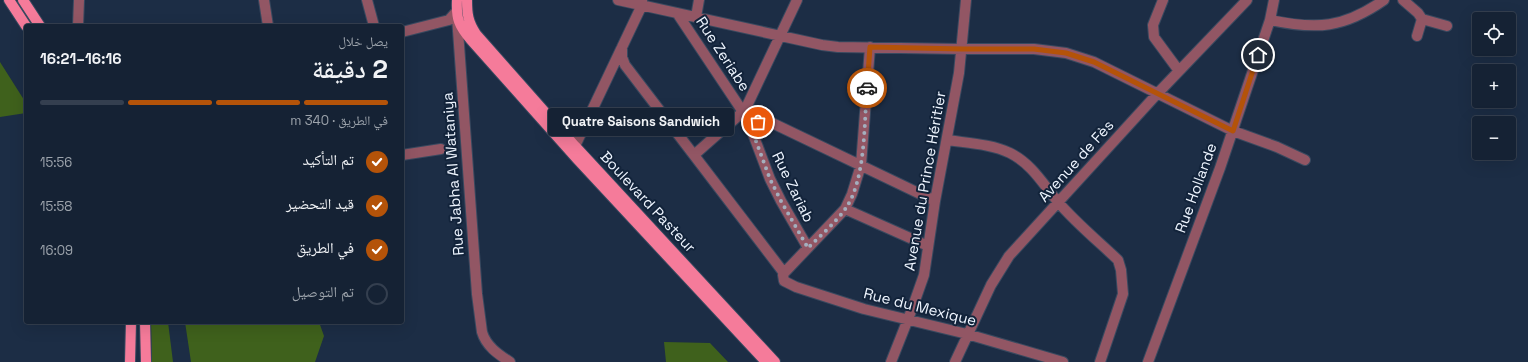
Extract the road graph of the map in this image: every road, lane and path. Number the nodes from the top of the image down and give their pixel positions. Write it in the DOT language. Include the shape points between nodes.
graph roads {
  1 [pos="9,0"];
  2 [pos="23,0"];
  3 [pos="79,0"];
  4 [pos="264,0"];
  5 [pos="367,0"];
  6 [pos="457,0"];
  7 [pos="467,0"];
  8 [pos="618,0"];
  9 [pos="699,0"];
  10 [pos="797,0"];
  11 [pos="966,0"];
  12 [pos="1163,0"];
  13 [pos="1247,0"];
  14 [pos="1274,0"];
  15 [pos="1384,0"];
  16 [pos="1403,0"];
  17 [pos="642,3"];
  18 [pos="456,12"];
  19 [pos="677,13"];
  20 [pos="696,17"];
  21 [pos="1422,19"];
  22 [pos="1270,20"];
  23 [pos="25,24"];
  24 [pos="39,24"];
  25 [pos="78,24"];
  26 [pos="268,24"];
  27 [pos="373,24"];
  28 [pos="1447,26"];
  29 [pos="404,31"];
  30 [pos="780,36"];
  31 [pos="1418,36"];
  32 [pos="622,47"];
  33 [pos="870,47"];
  34 [pos="962,49"];
  35 [pos="1179,71"];
  36 [pos="1157,94"];
  37 [pos="744,111"];
  38 [pos="761,118"];
  39 [pos="1233,131"];
  40 [pos="947,140"];
  41 [pos="575,146"];
  42 [pos="441,149"];
  43 [pos="404,155"];
  44 [pos="694,155"];
  45 [pos="1305,160"];
  46 [pos="861,165"];
  47 [pos="935,201"];
  48 [pos="1059,203"];
  49 [pos="845,209"];
  50 [pos="928,246"];
  51 [pos="808,248"];
  52 [pos="786,271"];
  53 [pos="907,320"];
  54 [pos="131,324"];
  55 [pos="145,324"];
  56 [pos="967,334"];
  57 [pos="130,362"];
  58 [pos="146,362"];
  59 [pos="510,362"];
  60 [pos="766,362"];
  61 [pos="775,362"];
  62 [pos="890,362"];
  63 [pos="955,362"];
  64 [pos="1063,362"];
  65 [pos="1100,362"];
  66 [pos="1148,362"];
  1 -- 23 [label="main road"];
  2 -- 24 [label="main road"];
  3 -- 25 [label="street"];
  4 -- 26 [label="street"];
  5 -- 27 [label="street"];
  6 -- 18 [label="main road"];
  7 -- 41 [label="main road, Boulevard Pasteur" via="469,24 476,34"];
  8 -- 17 [label="street"];
  9 -- 20 [label="street"];
  10 -- 30 [label="street"];
  11 -- 34 [label="street, Avenue du Prince Héritier"];
  12 -- 35 [label="street" via="1153,25 1154,37"];
  13 -- 35 [label="street, Avenue de Fès"];
  14 -- 22 [label="street, Rue Hollande"];
  15 -- 22 [label="street" via="1362,14 1337,24 1302,26"];
  16 -- 21 [label="street" via="1418,12"];
  17 -- 19 [label="street"];
  17 -- 32 [label="street"];
  18 -- 29 [label="street" via="449,20"];
  18 -- 59 [label="street, Rue Jabha Al Wataniya" via="482,332 490,346"];
  18 -- 60 [label="main road" via="460,25 471,40 577,159"];
  19 -- 20 [label="street"];
  19 -- 37 [label="street, Rue Zeriabe"];
  20 -- 30 [label="street"];
  21 -- 28 [label="street"];
  21 -- 31 [label="street"];
  22 -- 39 [label="street, Rue Hollande"];
  30 -- 33 [label="street" via="822,45"];
  30 -- 37 [label="street"];
  32 -- 41 [label="street"];
  32 -- 44 [label="street" via="625,65"];
  33 -- 34 [label="street"];
  33 -- 46 [label="street"];
  34 -- 36 [label="street" via="1034,49 1066,53 1094,62"];
  34 -- 40 [label="street, Avenue du Prince Héritier"];
  35 -- 36 [label="street, Avenue de Fès"];
  36 -- 39 [label="street"];
  36 -- 48 [label="street, Avenue de Fès"];
  37 -- 38 [label="street, Rue Zeriabe"];
  37 -- 44 [label="street"];
  38 -- 46 [label="street, Rue Zeriabe"];
  38 -- 51 [label="street, Rue Zariab" via="754,126 753,134 770,179"];
  39 -- 45 [label="street"];
  39 -- 66 [label="street, Rue Hollande"];
  40 -- 47 [label="street, Avenue du Prince Héritier"];
  40 -- 48 [label="street" via="996,148 1018,157 1029,165"];
  41 -- 61 [label="main road, Boulevard Pasteur"];
  42 -- 43 [label="street"];
  44 -- 52 [label="street"];
  46 -- 47 [label="street, Rue Zeriabe"];
  46 -- 49 [label="street"];
  47 -- 50 [label="street, Avenue du Prince Héritier"];
  48 -- 56 [label="street, Avenue de Fès" via="1006,260"];
  48 -- 65 [label="street" via="1118,260 1121,270 1123,294"];
  49 -- 50 [label="street"];
  49 -- 51 [label="street"];
  50 -- 53 [label="street, Avenue du Prince Héritier" via="924,275"];
  51 -- 52 [label="street"];
  52 -- 53 [label="street, Rue du Mexique" via="784,281 796,287"];
  53 -- 56 [label="street, Rue du Mexique"];
  53 -- 62 [label="street, Avenue du Prince Héritier"];
  54 -- 57 [label="main road"];
  55 -- 58 [label="main road"];
  56 -- 63 [label="street, Avenue de Fès"];
  56 -- 64 [label="street, Rue du Mexique"];
}
